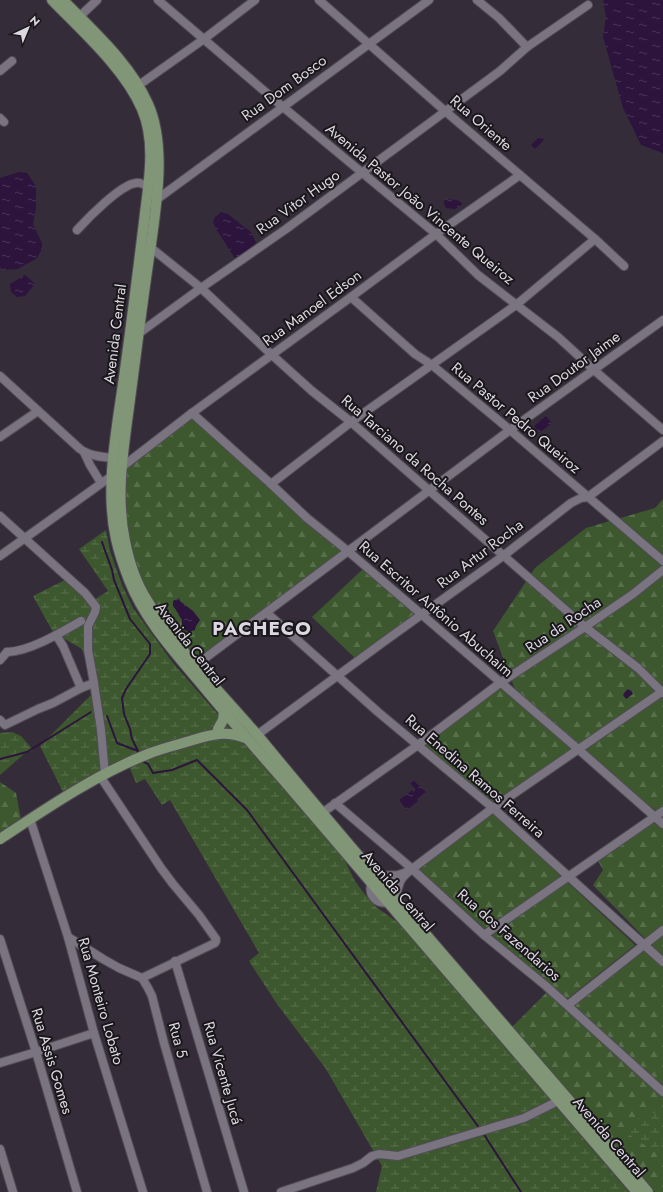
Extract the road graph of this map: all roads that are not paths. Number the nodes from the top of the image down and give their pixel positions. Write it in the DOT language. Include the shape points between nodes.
graph roads {
  1 [pos="52,0"];
  2 [pos="63,0"];
  3 [pos="97,0"];
  4 [pos="158,0"];
  5 [pos="255,0"];
  6 [pos="319,0"];
  7 [pos="429,0"];
  8 [pos="477,0"];
  9 [pos="588,5"];
  10 [pos="79,17"];
  11 [pos="204,39"];
  12 [pos="369,43"];
  13 [pos="528,47"];
  14 [pos="12,61"];
  15 [pos="0,70"];
  16 [pos="139,85"];
  17 [pos="283,107"];
  18 [pos="446,111"];
  19 [pos="361,173"];
  20 [pos="520,175"];
  21 [pos="148,186"];
  22 [pos="156,200"];
  23 [pos="77,230"];
  24 [pos="436,234"];
  25 [pos="595,239"];
  26 [pos="150,246"];
  27 [pos="624,266"];
  28 [pos="201,288"];
  29 [pos="351,297"];
  30 [pos="516,305"];
  31 [pos="663,320"];
  32 [pos="138,334"];
  33 [pos="272,355"];
  34 [pos="432,365"];
  35 [pos="594,370"];
  36 [pos="0,376"];
  37 [pos="38,411"];
  38 [pos="192,413"];
  39 [pos="351,422"];
  40 [pos="510,430"];
  41 [pos="663,430"];
  42 [pos="0,437"];
  43 [pos="663,441"];
  44 [pos="84,452"];
  45 [pos="114,458"];
  46 [pos="122,467"];
  47 [pos="113,475"];
  48 [pos="101,483"];
  49 [pos="271,484"];
  50 [pos="429,491"];
  51 [pos="588,497"];
  52 [pos="0,516"];
  53 [pos="24,538"];
  54 [pos="349,552"];
  55 [pos="0,556"];
  56 [pos="503,556"];
  57 [pos="663,561"];
  58 [pos="663,570"];
  59 [pos="267,613"];
  60 [pos="421,615"];
  61 [pos="81,622"];
  62 [pos="586,627"];
  63 [pos="56,635"];
  64 [pos="0,646"];
  65 [pos="7,652"];
  66 [pos="0,660"];
  67 [pos="196,665"];
  68 [pos="338,675"];
  69 [pos="94,683"];
  70 [pos="500,683"];
  71 [pos="81,688"];
  72 [pos="663,692"];
  73 [pos="224,711"];
  74 [pos="234,716"];
  75 [pos="0,720"];
  76 [pos="218,729"];
  77 [pos="209,735"];
  78 [pos="253,738"];
  79 [pos="418,745"];
  80 [pos="578,749"];
  81 [pos="102,775"];
  82 [pos="335,803"];
  83 [pos="493,808"];
  84 [pos="663,811"];
  85 [pos="322,814"];
  86 [pos="655,817"];
  87 [pos="30,819"];
  88 [pos="663,824"];
  89 [pos="0,839"];
  90 [pos="412,869"];
  91 [pos="568,877"];
  92 [pos="376,882"];
  93 [pos="390,898"];
  94 [pos="410,922"];
  95 [pos="663,930"];
  96 [pos="484,935"];
  97 [pos="68,936"];
  98 [pos="0,939"];
  99 [pos="643,945"];
  100 [pos="175,961"];
  101 [pos="663,962"];
  102 [pos="142,978"];
  103 [pos="568,1005"];
  104 [pos="94,1033"];
  105 [pos="36,1052"];
  106 [pos="0,1063"];
  107 [pos="663,1092"];
  108 [pos="558,1101"];
  109 [pos="0,1149"];
  110 [pos="13,1192"];
  111 [pos="77,1192"];
  112 [pos="143,1192"];
  113 [pos="206,1192"];
  114 [pos="244,1192"];
  115 [pos="280,1192"];
  116 [pos="637,1192"];
  117 [pos="648,1192"];
  1 -- 21 [label="main road, Avenida Central" via="124,78 143,111 150,147"];
  2 -- 10 [label="main road, Avenida Central"];
  3 -- 10 [label="street"];
  4 -- 11 [label="street, Avenida Pastor João Vincente Queiroz"];
  5 -- 11 [label="street"];
  6 -- 12 [label="street, Rua Oriente"];
  7 -- 12 [label="street, Rua Dom Bosco"];
  8 -- 13 [label="street"];
  9 -- 13 [label="street, Rua Vitor Hugo"];
  10 -- 16 [label="main road, Avenida Central" via="119,59"];
  11 -- 16 [label="street"];
  11 -- 17 [label="street, Avenida Pastor João Vincente Queiroz"];
  12 -- 17 [label="street, Rua Dom Bosco"];
  12 -- 18 [label="street, Rua Oriente"];
  13 -- 18 [label="street, Rua Vitor Hugo"];
  14 -- 15 [label="street"];
  16 -- 22 [label="main road, Avenida Central" via="155,125 159,153"];
  17 -- 19 [label="street, Avenida Pastor João Vincente Queiroz"];
  17 -- 22 [label="street, Rua Dom Bosco"];
  18 -- 19 [label="street, Rua Vitor Hugo"];
  18 -- 20 [label="street, Rua Oriente"];
  19 -- 24 [label="street, Avenida Pastor João Vincente Queiroz"];
  19 -- 28 [label="street, Rua Vitor Hugo"];
  20 -- 24 [label="street, Rua Manoel Edson"];
  20 -- 25 [label="street, Rua Oriente"];
  21 -- 23 [label="street" via="138,182 132,183 102,204"];
  21 -- 45 [label="main road, Avenida Central"];
  22 -- 26 [label="main road, Avenida Central"];
  24 -- 29 [label="street, Rua Manoel Edson"];
  24 -- 30 [label="street, Avenida Pastor João Vincente Queiroz" via="478,275"];
  25 -- 27 [label="street, Rua Oriente"];
  25 -- 30 [label="street"];
  26 -- 28 [label="street, Rua Tarciano da Rocha Pontes"];
  26 -- 32 [label="main road, Avenida Central"];
  28 -- 32 [label="street, Rua Vitor Hugo"];
  28 -- 33 [label="street, Rua Tarciano da Rocha Pontes"];
  29 -- 33 [label="street, Rua Manoel Edson"];
  29 -- 34 [label="street, Rua Pastor Pedro Queiroz" via="415,354"];
  30 -- 34 [label="street"];
  30 -- 35 [label="street, Avenida Pastor João Vincente Queiroz" via="558,337"];
  31 -- 35 [label="street, Rua Doutor Jaime"];
  32 -- 46 [label="main road, Avenida Central"];
  33 -- 38 [label="street, Rua Manoel Edson"];
  33 -- 39 [label="street, Rua Tarciano da Rocha Pontes"];
  34 -- 39 [label="street"];
  34 -- 40 [label="street, Rua Pastor Pedro Queiroz"];
  35 -- 40 [label="street, Rua Doutor Jaime"];
  35 -- 41 [label="street, Avenida Pastor João Vincente Queiroz"];
  36 -- 37 [label="street"];
  37 -- 42 [label="street"];
  37 -- 44 [label="street"];
  38 -- 46 [label="street, Rua Manoel Edson"];
  38 -- 49 [label="street, Rua Escritor Antônio Abuchaim"];
  39 -- 49 [label="street"];
  39 -- 50 [label="street, Rua Tarciano da Rocha Pontes"];
  40 -- 50 [label="street, Rua Doutor Jaime"];
  40 -- 51 [label="street, Rua Pastor Pedro Queiroz"];
  43 -- 51 [label="street, Rua Artur Rocha"];
  44 -- 45 [label="street"];
  44 -- 48 [label="street"];
  45 -- 47 [label="main road, Avenida Central"];
  46 -- 67 [label="main road, Avenida Central" via="120,512 125,542 136,577 146,599"];
  47 -- 48 [label="street"];
  47 -- 73 [label="main road, Avenida Central" via="112,503 116,540 133,591 167,644"];
  48 -- 53 [label="street"];
  49 -- 54 [label="street, Rua Escritor Antônio Abuchaim"];
  50 -- 54 [label="street, Rua Doutor Jaime"];
  50 -- 56 [label="street, Rua Tarciano da Rocha Pontes"];
  51 -- 56 [label="street, Rua Artur Rocha" via="570,503"];
  51 -- 57 [label="street, Rua Pastor Pedro Queiroz"];
  52 -- 53 [label="street"];
  53 -- 55 [label="street"];
  53 -- 69 [label="street" via="85,593 96,607 88,626 88,650"];
  54 -- 59 [label="street, Rua Doutor Jaime"];
  54 -- 60 [label="street, Rua Escritor Antônio Abuchaim"];
  56 -- 60 [label="street, Rua Artur Rocha"];
  56 -- 62 [label="street, Rua Tarciano da Rocha Pontes"];
  58 -- 62 [label="street, Rua da Rocha"];
  59 -- 67 [label="street, Rua Doutor Jaime"];
  59 -- 68 [label="street, Rua Enedina Ramos Ferreira"];
  60 -- 68 [label="street, Rua Artur Rocha"];
  60 -- 70 [label="street, Rua Escritor Antônio Abuchaim"];
  61 -- 63 [label="street"];
  62 -- 70 [label="street, Rua da Rocha"];
  62 -- 72 [label="street, Rua Tarciano da Rocha Pontes" via="638,668"];
  63 -- 65 [label="street" via="32,647"];
  63 -- 71 [label="street"];
  64 -- 65 [label="street"];
  65 -- 66 [label="street"];
  67 -- 74 [label="main road, Avenida Central"];
  68 -- 78 [label="street, Rua Artur Rocha"];
  68 -- 79 [label="street, Rua Enedina Ramos Ferreira"];
  69 -- 71 [label="street"];
  69 -- 81 [label="street" via="101,730"];
  70 -- 79 [label="street, Rua da Rocha"];
  70 -- 80 [label="street, Rua Escritor Antônio Abuchaim"];
  71 -- 75 [label="street" via="5,725"];
  72 -- 80 [label="street"];
  73 -- 74 [label="main road, Avenida Central"];
  73 -- 76 [label="main road"];
  74 -- 76 [label="main road"];
  74 -- 78 [label="main road, Avenida Central"];
  76 -- 77 [label="main road"];
  77 -- 78 [label="main road" via="230,733"];
  77 -- 81 [label="main road" via="150,753"];
  78 -- 85 [label="main road, Avenida Central"];
  78 -- 92 [label="main road, Avenida Central" via="346,854"];
  79 -- 82 [label="street, Rua da Rocha"];
  79 -- 83 [label="street, Rua Enedina Ramos Ferreira"];
  80 -- 83 [label="street"];
  80 -- 86 [label="street, Rua Escritor Antônio Abuchaim"];
  81 -- 87 [label="main road"];
  81 -- 100 [label="street" via="161,868 216,939 215,943"];
  82 -- 85 [label="street, Rua da Rocha"];
  82 -- 90 [label="street, Rua dos Fazendarios"];
  83 -- 90 [label="street"];
  83 -- 91 [label="street, Rua Enedina Ramos Ferreira"];
  84 -- 86 [label="street"];
  85 -- 92 [label="main road, Avenida Central" via="370,869"];
  86 -- 88 [label="street, Rua Escritor Antônio Abuchaim"];
  86 -- 91 [label="street"];
  87 -- 89 [label="main road"];
  87 -- 97 [label="street, Rua Monteiro Lobato"];
  90 -- 92 [label="street"];
  90 -- 93 [label="street" via="403,877"];
  90 -- 96 [label="street, Rua dos Fazendarios"];
  91 -- 96 [label="street"];
  91 -- 99 [label="street, Rua Enedina Ramos Ferreira"];
  92 -- 93 [label="main road, Avenida Central"];
  92 -- 93 [label="street" via="390,878 395,883"];
  93 -- 94 [label="main road, Avenida Central"];
  93 -- 94 [label="main road" via="394,916"];
  94 -- 108 [label="main road, Avenida Central"];
  94 -- 117 [label="main road, Avenida Central"];
  95 -- 99 [label="street"];
  96 -- 103 [label="street, Rua dos Fazendarios"];
  97 -- 102 [label="street" via="109,962"];
  97 -- 104 [label="street, Rua Monteiro Lobato"];
  98 -- 105 [label="street, Rua Assis Gomes"];
  99 -- 101 [label="street, Rua Enedina Ramos Ferreira"];
  99 -- 103 [label="street"];
  100 -- 102 [label="street"];
  100 -- 114 [label="street, Rua Vicente Jucá"];
  102 -- 113 [label="street, Rua 5" via="152,996"];
  103 -- 107 [label="street, Rua dos Fazendarios"];
  104 -- 105 [label="street"];
  104 -- 112 [label="street, Rua Monteiro Lobato"];
  105 -- 106 [label="street"];
  105 -- 111 [label="street, Rua Assis Gomes"];
  108 -- 115 [label="street" via="524,1118 398,1156 372,1156 353,1168"];
  108 -- 116 [label="main road, Avenida Central"];
  109 -- 110 [label="street"];
}
